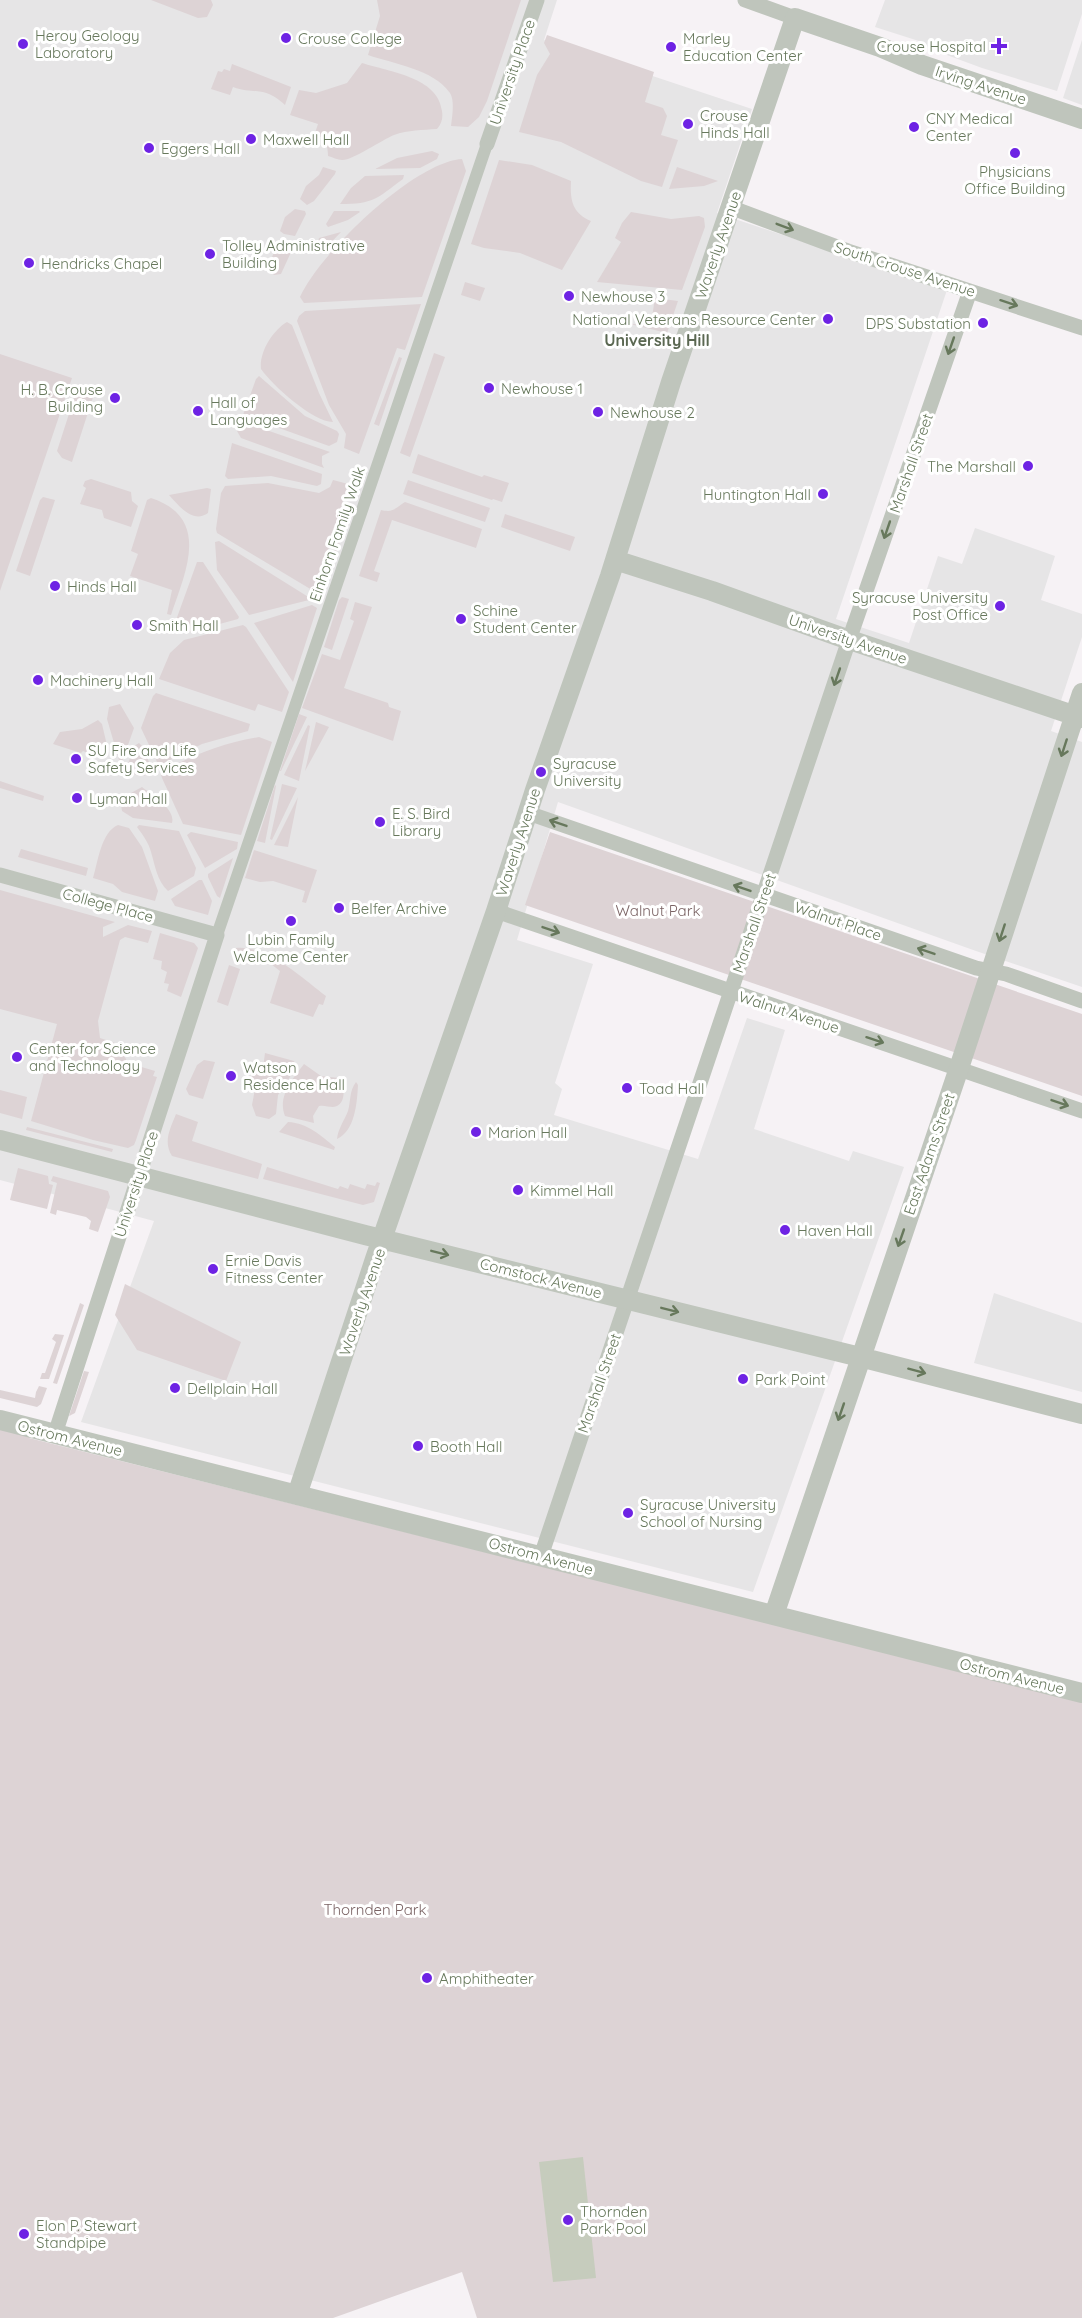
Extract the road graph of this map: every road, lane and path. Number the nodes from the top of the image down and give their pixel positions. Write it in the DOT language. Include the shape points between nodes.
graph roads {
  1 [pos="537,0"];
  2 [pos="745,0"];
  3 [pos="795,18"];
  4 [pos="1082,119"];
  5 [pos="487,144"];
  6 [pos="730,207"];
  7 [pos="970,291"];
  8 [pos="1082,328"];
  9 [pos="615,560"];
  10 [pos="849,640"];
  11 [pos="1082,693"];
  12 [pos="1078,717"];
  13 [pos="528,813"];
  14 [pos="0,875"];
  15 [pos="764,895"];
  16 [pos="496,911"];
  17 [pos="217,934"];
  18 [pos="990,971"];
  19 [pos="731,993"];
  20 [pos="1082,1001"];
  21 [pos="959,1068"];
  22 [pos="1082,1111"];
  23 [pos="0,1140"];
  24 [pos="138,1176"];
  25 [pos="383,1240"];
  26 [pos="627,1299"];
  27 [pos="860,1357"];
  28 [pos="1082,1414"];
  29 [pos="0,1420"];
  30 [pos="55,1434"];
  31 [pos="297,1495"];
  32 [pos="541,1556"];
  33 [pos="774,1615"];
  34 [pos="1082,1693"];
  1 -- 5 [label="street, University Place"];
  2 -- 3 [label="street, Irving Avenue"];
  3 -- 4 [label="street, Irving Avenue"];
  3 -- 6 [label="street, Waverly Avenue"];
  5 -- 17 [label="street, Einhorn Family Walk"];
  6 -- 7 [label="street, South Crouse Avenue, one-way"];
  6 -- 9 [label="street, Waverly Avenue"];
  7 -- 8 [label="street, South Crouse Avenue, one-way"];
  7 -- 10 [label="street, Marshall Street, one-way"];
  9 -- 10 [label="street, University Avenue"];
  9 -- 13 [label="street, Waverly Avenue"];
  10 -- 12 [label="street, University Avenue"];
  10 -- 15 [label="street, Marshall Street, one-way"];
  11 -- 12 [label="street, East Adams Street"];
  12 -- 18 [label="street, East Adams Street, one-way"];
  15 -- 13 [label="street, Walnut Place, one-way"];
  13 -- 16 [label="street, Waverly Avenue"];
  14 -- 17 [label="street, College Place"];
  18 -- 15 [label="street, Walnut Place, one-way"];
  15 -- 19 [label="street, Marshall Street"];
  16 -- 19 [label="street, Walnut Avenue, one-way"];
  16 -- 25 [label="street, Waverly Avenue"];
  17 -- 24 [label="street, University Place"];
  18 -- 20 [label="street, Walnut Place"];
  18 -- 21 [label="street, East Adams Street"];
  19 -- 21 [label="street, Walnut Avenue, one-way"];
  19 -- 26 [label="street, Marshall Street"];
  21 -- 22 [label="street, Walnut Avenue, one-way"];
  21 -- 27 [label="street, East Adams Street, one-way"];
  23 -- 24 [label="street, Comstock Avenue"];
  24 -- 25 [label="street, Comstock Avenue"];
  24 -- 30 [label="street, University Place"];
  25 -- 26 [label="street, Comstock Avenue, one-way"];
  25 -- 31 [label="street, Waverly Avenue"];
  26 -- 27 [label="street, Comstock Avenue, one-way"];
  26 -- 32 [label="street, Marshall Street"];
  27 -- 28 [label="street, Comstock Avenue, one-way"];
  27 -- 33 [label="street, East Adams Street, one-way"];
  29 -- 30 [label="street, Ostrom Avenue"];
  30 -- 31 [label="street, Ostrom Avenue"];
  31 -- 32 [label="street, Ostrom Avenue"];
  32 -- 33 [label="street, Ostrom Avenue"];
  33 -- 34 [label="street, Ostrom Avenue"];
}
